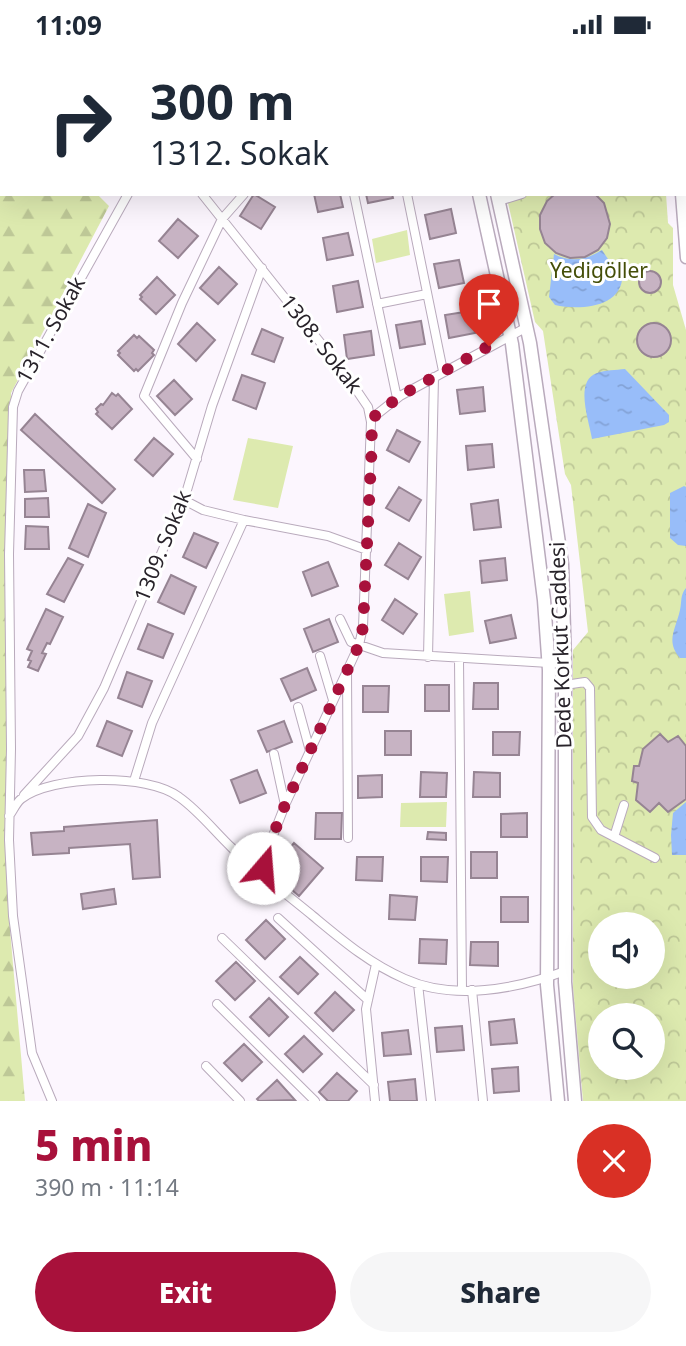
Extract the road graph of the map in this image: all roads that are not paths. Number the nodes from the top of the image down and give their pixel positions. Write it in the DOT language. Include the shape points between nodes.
graph roads {
  1 [pos="127,196"];
  2 [pos="204,196"];
  3 [pos="242,196"];
  4 [pos="354,196"];
  5 [pos="407,196"];
  6 [pos="479,196"];
  7 [pos="498,198"];
  8 [pos="682,198"];
  9 [pos="222,219"];
  10 [pos="686,258"];
  11 [pos="262,268"];
  12 [pos="428,294"];
  13 [pos="377,305"];
  14 [pos="527,327"];
  15 [pos="510,334"];
  16 [pos="443,371"];
  17 [pos="435,377"];
  18 [pos="397,398"];
  19 [pos="371,419"];
  20 [pos="197,459"];
  21 [pos="184,499"];
  22 [pos="244,520"];
  23 [pos="367,550"];
  24 [pos="340,619"];
  25 [pos="359,645"];
  26 [pos="320,656"];
  27 [pos="428,657"];
  28 [pos="459,659"];
  29 [pos="548,664"];
  30 [pos="565,664"];
  31 [pos="347,667"];
  32 [pos="565,685"];
  33 [pos="333,701"];
  34 [pos="298,707"];
  35 [pos="310,751"];
  36 [pos="274,754"];
  37 [pos="134,781"];
  38 [pos="20,800"];
  39 [pos="285,805"];
  40 [pos="624,805"];
  41 [pos="9,817"];
  42 [pos="614,837"];
  43 [pos="348,838"];
  44 [pos="655,858"];
  45 [pos="264,876"];
  46 [pos="278,918"];
  47 [pos="222,938"];
  48 [pos="376,964"];
  49 [pos="565,971"];
  50 [pos="547,978"];
  51 [pos="418,983"];
  52 [pos="462,990"];
  53 [pos="472,990"];
  54 [pos="368,1000"];
  55 [pos="217,1005"];
  56 [pos="206,1066"];
  57 [pos="374,1085"];
  58 [pos="52,1101"];
  59 [pos="240,1101"];
  60 [pos="315,1101"];
  61 [pos="376,1101"];
  62 [pos="431,1101"];
  63 [pos="484,1101"];
  64 [pos="558,1101"];
  65 [pos="575,1101"];
  1 -- 41 [label="street, 1311. Sokak" via="23,380 13,407"];
  2 -- 9 [label="street, 1308. Sokak"];
  3 -- 9 [label="street"];
  4 -- 13 [label="street"];
  5 -- 12 [label="street"];
  6 -- 15 [label="main road, Dede Korkut Caddesi"];
  7 -- 14 [label="main road, Dede Korkut Caddesi"];
  8 -- 10 [label="street"];
  9 -- 11 [label="street, 1308. Sokak"];
  9 -- 20 [label="street" via="144,396"];
  11 -- 19 [label="street, 1308. Sokak" via="360,395"];
  11 -- 20 [label="street, 1309. Sokak"];
  12 -- 13 [label="street"];
  12 -- 16 [label="street"];
  13 -- 18 [label="street"];
  14 -- 15 [label="street"];
  14 -- 30 [label="main road, Dede Korkut Caddesi" via="562,564"];
  15 -- 16 [label="street"];
  15 -- 29 [label="main road, Dede Korkut Caddesi"];
  16 -- 17 [label="street"];
  17 -- 18 [label="street"];
  17 -- 27 [label="street"];
  18 -- 19 [label="street"];
  19 -- 23 [label="street, 1308. Sokak"];
  20 -- 21 [label="street, 1309. Sokak"];
  21 -- 22 [label="street" via="203,510"];
  21 -- 38 [label="street, 1309. Sokak" via="104,688 78,736"];
  22 -- 23 [label="street" via="328,536"];
  22 -- 37 [label="street" via="152,723"];
  23 -- 25 [label="street, 1308. Sokak"];
  24 -- 25 [label="street" via="351,642"];
  25 -- 27 [label="street" via="383,653"];
  25 -- 31 [label="street, 1308. Sokak"];
  26 -- 33 [label="street"];
  27 -- 28 [label="street"];
  28 -- 29 [label="street"];
  28 -- 52 [label="street"];
  29 -- 30 [label="street"];
  29 -- 50 [label="main road, Dede Korkut Caddesi"];
  30 -- 32 [label="main road, Dede Korkut Caddesi"];
  31 -- 33 [label="street, 1308. Sokak"];
  31 -- 43 [label="street"];
  32 -- 42 [label="street" via="589,685 592,817 601,830"];
  32 -- 49 [label="main road, Dede Korkut Caddesi"];
  33 -- 35 [label="street, 1308. Sokak"];
  34 -- 35 [label="street"];
  35 -- 39 [label="street, 1308. Sokak"];
  36 -- 39 [label="street"];
  37 -- 38 [label="street" via="62,783"];
  37 -- 45 [label="street" via="179,796"];
  38 -- 41 [label="street, 1309. Sokak"];
  39 -- 45 [label="street, 1308. Sokak" via="265,856"];
  40 -- 42 [label="street"];
  41 -- 58 [label="street, 1311. Sokak" via="13,916 32,1053"];
  42 -- 44 [label="street"];
  45 -- 48 [label="street"];
  46 -- 54 [label="street"];
  47 -- 57 [label="street"];
  48 -- 51 [label="street"];
  48 -- 54 [label="street"];
  49 -- 50 [label="street"];
  49 -- 65 [label="main road, Dede Korkut Caddesi"];
  50 -- 53 [label="street"];
  50 -- 64 [label="main road, Dede Korkut Caddesi"];
  51 -- 52 [label="street"];
  51 -- 62 [label="street"];
  52 -- 53 [label="street"];
  53 -- 63 [label="street"];
  54 -- 57 [label="street"];
  55 -- 60 [label="street"];
  56 -- 59 [label="street"];
  57 -- 61 [label="street"];
}
